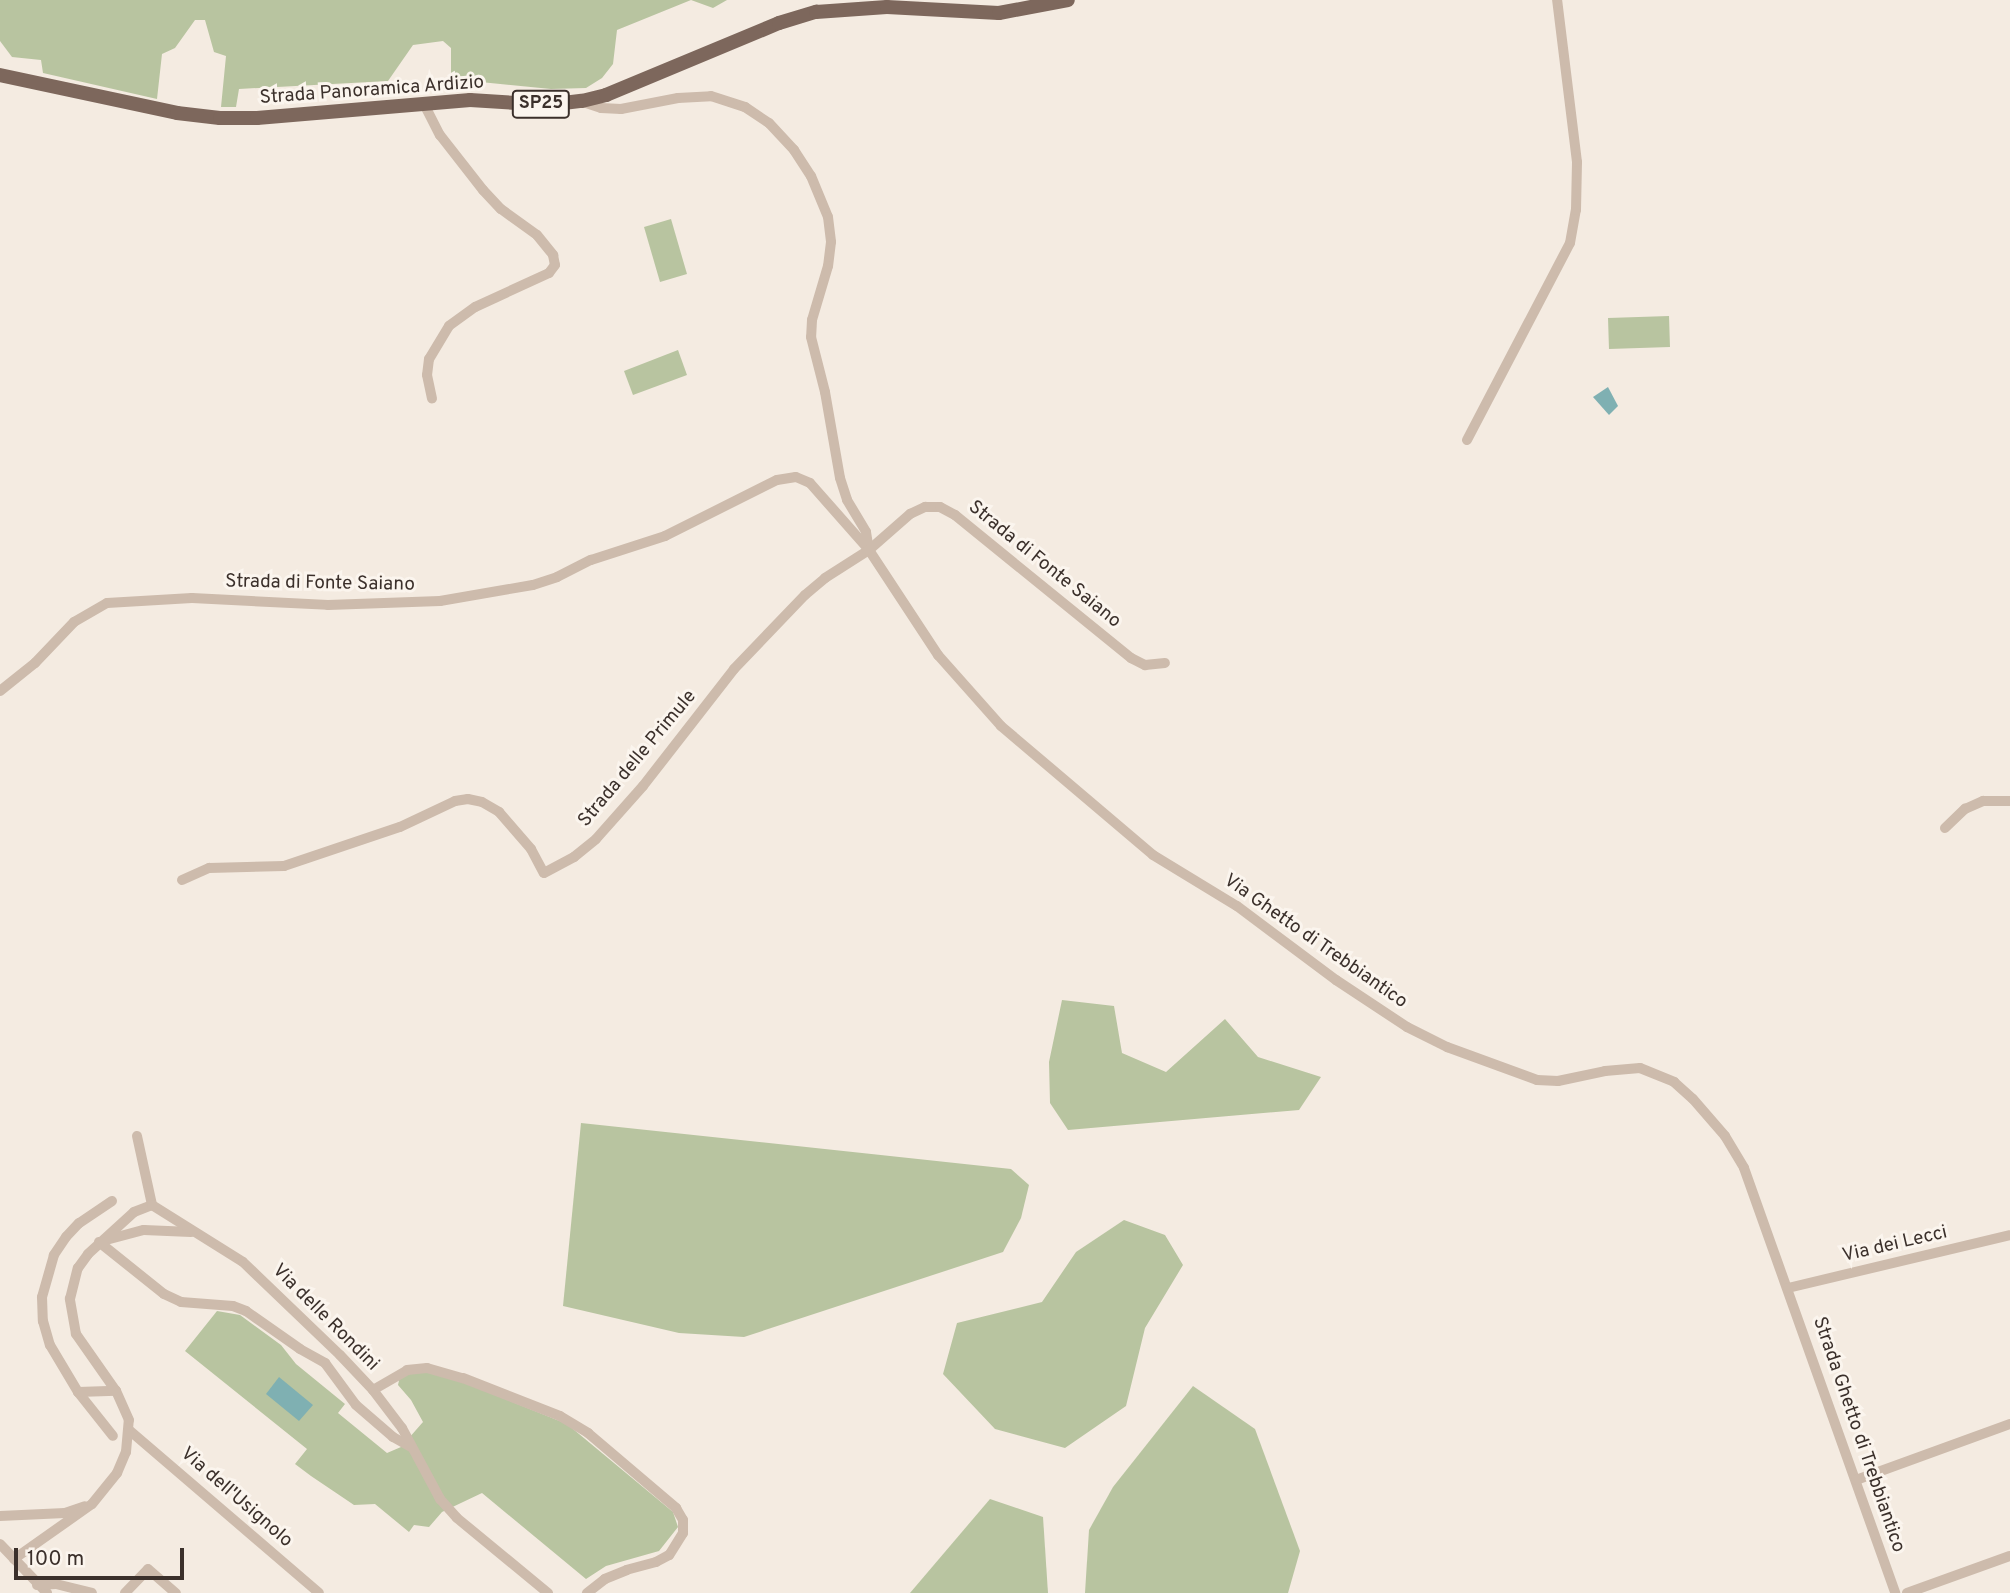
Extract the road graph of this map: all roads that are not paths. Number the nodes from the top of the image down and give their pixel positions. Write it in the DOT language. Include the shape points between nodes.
graph roads {
  1 [pos="1068,0"];
  2 [pos="1557,0"];
  3 [pos="0,75"];
  4 [pos="582,102"];
  5 [pos="424,104"];
  6 [pos="432,398"];
  7 [pos="1467,440"];
  8 [pos="869,551"];
  9 [pos="1165,663"];
  10 [pos="0,691"];
  11 [pos="2010,801"];
  12 [pos="1945,828"];
  13 [pos="182,880"];
  14 [pos="137,1136"];
  15 [pos="112,1201"];
  16 [pos="152,1205"];
  17 [pos="196,1232"];
  18 [pos="2010,1236"];
  19 [pos="99,1242"];
  20 [pos="1788,1288"];
  21 [pos="373,1390"];
  22 [pos="78,1391"];
  23 [pos="116,1391"];
  24 [pos="2010,1424"];
  25 [pos="129,1430"];
  26 [pos="113,1436"];
  27 [pos="411,1447"];
  28 [pos="1856,1480"];
  29 [pos="92,1504"];
  30 [pos="0,1517"];
  31 [pos="0,1544"];
  32 [pos="2010,1556"];
  33 [pos="14,1559"];
  34 [pos="37,1585"];
  35 [pos="47,1593"];
  36 [pos="92,1593"];
  37 [pos="125,1593"];
  38 [pos="176,1593"];
  39 [pos="319,1593"];
  40 [pos="548,1593"];
  41 [pos="587,1593"];
  42 [pos="1895,1593"];
  43 [pos="1907,1593"];
  1 -- 4 [label="main road, Strada Panoramica Ardizio / SP25" via="999,13 887,7 816,12"];
  2 -- 7 [label="street" via="1577,162 1570,243"];
  3 -- 5 [label="main road, Strada Panoramica Ardizio / SP25" via="220,118"];
  4 -- 5 [label="main road, Strada Panoramica Ardizio / SP25"];
  4 -- 8 [label="street" via="621,109 711,96 745,107 769,123 811,176 828,217 831,242 811,337 840,478 866,531"];
  5 -- 6 [label="street" via="440,135 483,190 500,209 537,235 555,265 550,273 475,307 449,326 429,359"];
  8 -- 9 [label="street, Strada di Fonte Saiano" via="910,514 940,507 955,514 1131,658 1145,665"];
  8 -- 10 [label="street, Strada di Fonte Saiano" via="810,483 796,477 777,480 665,536 533,584 393,605 192,598 107,603 74,622"];
  8 -- 13 [label="street, Strada delle Primule" via="805,595 734,669 596,839 544,873 531,849 499,812 468,799 297,862 256,869 209,868"];
  8 -- 20 [label="street, Via Ghetto di Trebbiantico" via="938,655 1001,726 1153,856 1237,906 1406,1027 1537,1080 1640,1068 1674,1082 1725,1136 1744,1168"];
  11 -- 12 [label="street" via="1983,801 1965,809"];
  14 -- 16 [label="street"];
  15 -- 22 [label="street" via="66,1237 46,1274 43,1321 50,1345"];
  16 -- 17 [label="street, Via delle Rondini"];
  16 -- 19 [label="street" via="134,1212"];
  17 -- 19 [label="street" via="144,1230"];
  17 -- 21 [label="street, Via delle Rondini" via="243,1262"];
  18 -- 20 [label="street, Via dei Lecci"];
  19 -- 23 [label="street" via="73,1282 71,1316 85,1352"];
  19 -- 27 [label="street, Via delle Rondini" via="181,1303 246,1311 325,1363 356,1405"];
  20 -- 28 [label="street, Strada Ghetto di Trebbiantico"];
  21 -- 27 [label="street, Via delle Rondini"];
  21 -- 41 [label="street" via="407,1370 427,1368 561,1416 588,1433 676,1508 684,1533 669,1555 605,1580"];
  22 -- 23 [label="street"];
  22 -- 26 [label="street"];
  23 -- 25 [label="street"];
  24 -- 28 [label="street"];
  25 -- 29 [label="street" via="117,1473"];
  25 -- 39 [label="street, Via dell'Usignolo"];
  27 -- 40 [label="street, Via delle Rondini" via="433,1488 457,1518"];
  28 -- 42 [label="street, Strada Ghetto di Trebbiantico"];
  29 -- 30 [label="street" via="65,1513"];
  29 -- 33 [label="street"];
  31 -- 33 [label="street"];
  32 -- 43 [label="street"];
  33 -- 34 [label="street"];
  34 -- 35 [label="street"];
  34 -- 36 [label="street" via="56,1584"];
  37 -- 38 [label="street" via="148,1569"];
}
